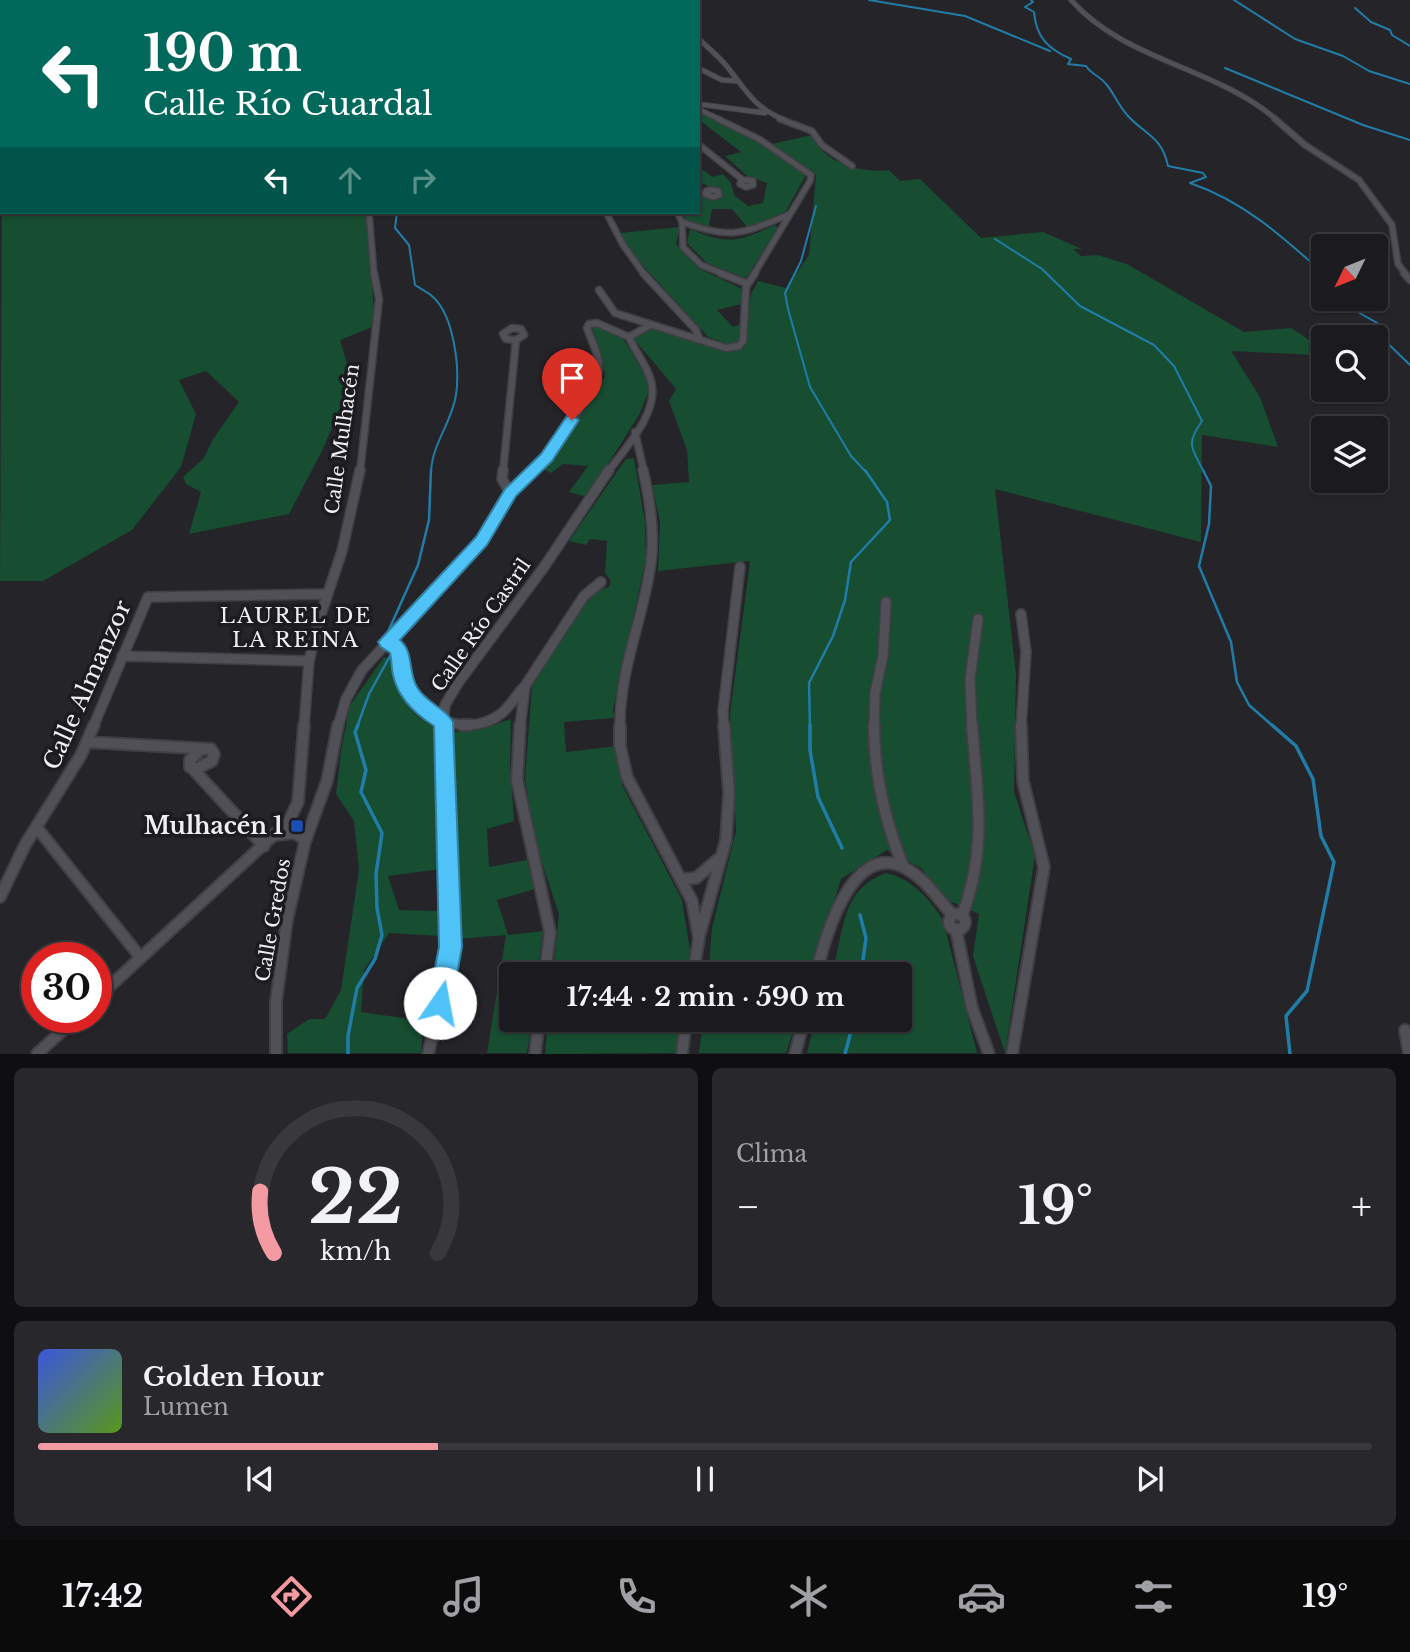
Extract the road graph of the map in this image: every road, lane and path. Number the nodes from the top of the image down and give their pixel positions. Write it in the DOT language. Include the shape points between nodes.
graph roads {
  1 [pos="1071,0"];
  2 [pos="700,41"];
  3 [pos="700,69"];
  4 [pos="736,81"];
  5 [pos="700,107"];
  6 [pos="700,108"];
  7 [pos="724,108"];
  8 [pos="767,113"];
  9 [pos="712,116"];
  10 [pos="700,146"];
  11 [pos="852,166"];
  12 [pos="743,180"];
  13 [pos="700,185"];
  14 [pos="708,190"];
  15 [pos="369,214"];
  16 [pos="607,214"];
  17 [pos="678,214"];
  18 [pos="790,215"];
  19 [pos="774,220"];
  20 [pos="682,222"];
  21 [pos="785,225"];
  22 [pos="1410,280"];
  23 [pos="748,284"];
  24 [pos="599,290"];
  25 [pos="650,325"];
  26 [pos="629,337"];
  27 [pos="699,338"];
  28 [pos="516,340"];
  29 [pos="635,432"];
  30 [pos="623,450"];
  31 [pos="639,451"];
  32 [pos="510,492"];
  33 [pos="740,567"];
  34 [pos="601,582"];
  35 [pos="328,594"];
  36 [pos="886,602"];
  37 [pos="1021,614"];
  38 [pos="978,619"];
  39 [pos="387,642"];
  40 [pos="122,656"];
  41 [pos="309,661"];
  42 [pos="525,686"];
  43 [pos="503,711"];
  44 [pos="520,719"];
  45 [pos="443,722"];
  46 [pos="87,742"];
  47 [pos="201,749"];
  48 [pos="193,769"];
  49 [pos="38,829"];
  50 [pos="275,835"];
  51 [pos="306,840"];
  52 [pos="894,845"];
  53 [pos="264,846"];
  54 [pos="720,857"];
  55 [pos="891,862"];
  56 [pos="903,866"];
  57 [pos="684,879"];
  58 [pos="0,897"];
  59 [pos="957,915"];
  60 [pos="699,939"];
  61 [pos="141,958"];
  62 [pos="547,962"];
  63 [pos="695,962"];
  64 [pos="819,962"];
  65 [pos="112,984"];
  66 [pos="1405,1030"];
  67 [pos="538,1032"];
  68 [pos="685,1032"];
  69 [pos="801,1032"];
  70 [pos="60,1033"];
  71 [pos="37,1054"];
  72 [pos="275,1054"];
  73 [pos="428,1054"];
  74 [pos="536,1054"];
  75 [pos="682,1054"];
  76 [pos="795,1054"];
  77 [pos="989,1054"];
  78 [pos="1012,1054"];
  79 [pos="1409,1054"];
  1 -- 22 [label="street" via="1087,18 1120,38 1257,103 1305,145 1359,180 1392,225 1398,264"];
  2 -- 4 [label="street"];
  3 -- 4 [label="street"];
  4 -- 8 [label="street"];
  5 -- 7 [label="street"];
  6 -- 9 [label="street"];
  7 -- 8 [label="street"];
  7 -- 9 [label="street"];
  8 -- 11 [label="street" via="812,131 822,145"];
  9 -- 18 [label="street" via="760,139 811,175"];
  10 -- 12 [label="street"];
  13 -- 14 [label="street"];
  15 -- 35 [label="street, Calle Mulhacén" via="378,322 355,502"];
  16 -- 27 [label="street" via="630,257"];
  17 -- 20 [label="street"];
  18 -- 19 [label="street"];
  18 -- 21 [label="street"];
  19 -- 20 [label="street" via="729,236"];
  19 -- 21 [label="street"];
  20 -- 23 [label="street" via="683,247 701,265"];
  21 -- 23 [label="street"];
  23 -- 27 [label="street" via="739,346 726,348"];
  24 -- 25 [label="street" via="615,313"];
  25 -- 26 [label="street"];
  25 -- 27 [label="street"];
  26 -- 29 [label="street, Calle Río Castril" via="654,390 647,415"];
  26 -- 32 [label="street, Calle Gredos" via="589,324 599,363 596,383 547,458"];
  28 -- 32 [label="street" via="502,479"];
  29 -- 30 [label="street, Calle Río Castril"];
  29 -- 31 [label="street"];
  30 -- 31 [label="street"];
  30 -- 45 [label="street, Calle Río Castril" via="458,683 445,705"];
  31 -- 57 [label="street" via="653,537 624,692 620,738 624,769"];
  32 -- 39 [label="street, Calle Gredos" via="481,541"];
  33 -- 54 [label="street" via="723,711 728,822"];
  34 -- 42 [label="street" via="584,596"];
  35 -- 40 [label="street, Calle Almanzor" via="148,597"];
  35 -- 41 [label="street, Calle Mulhacén"];
  36 -- 52 [label="street" via="873,724 881,800"];
  37 -- 78 [label="street" via="1026,652 1020,745 1023,781 1044,867"];
  38 -- 59 [label="street" via="970,698 981,833 979,868"];
  39 -- 45 [label="street" via="397,648 411,694 423,710"];
  39 -- 51 [label="street, Calle Gredos" via="348,691 327,781"];
  40 -- 41 [label="street"];
  40 -- 46 [label="street, Calle Almanzor"];
  41 -- 50 [label="street, Calle Mulhacén" via="298,802"];
  42 -- 43 [label="street"];
  42 -- 44 [label="street"];
  43 -- 44 [label="street" via="512,711"];
  43 -- 45 [label="street" via="482,723 461,726"];
  44 -- 62 [label="street" via="517,780 550,932"];
  45 -- 73 [label="street, Calle Río Castril" via="450,947"];
  46 -- 47 [label="street"];
  46 -- 49 [label="street, Calle Almanzor"];
  47 -- 48 [label="street" via="190,760"];
  47 -- 48 [label="street" via="211,749 214,758 205,767"];
  48 -- 53 [label="street"];
  49 -- 58 [label="street, Calle Almanzor" via="25,845"];
  49 -- 61 [label="street"];
  50 -- 51 [label="street" via="294,833"];
  50 -- 53 [label="street, Calle Mulhacén"];
  51 -- 72 [label="street, Calle Gredos" via="278,983"];
  52 -- 55 [label="street"];
  52 -- 56 [label="street"];
  53 -- 61 [label="street, Calle Mulhacén"];
  54 -- 57 [label="street" via="695,877"];
  54 -- 60 [label="street"];
  55 -- 56 [label="street"];
  55 -- 64 [label="street" via="864,873 843,896 828,926"];
  56 -- 59 [label="street"];
  57 -- 60 [label="street"];
  59 -- 77 [label="street" via="965,925 956,929 972,1008"];
  60 -- 63 [label="street"];
  61 -- 65 [label="street, Calle Mulhacén"];
  66 -- 79 [label="street"];
  67 -- 74 [label="street"];
  68 -- 75 [label="street"];
  69 -- 76 [label="street"];
  70 -- 71 [label="street"];
}
